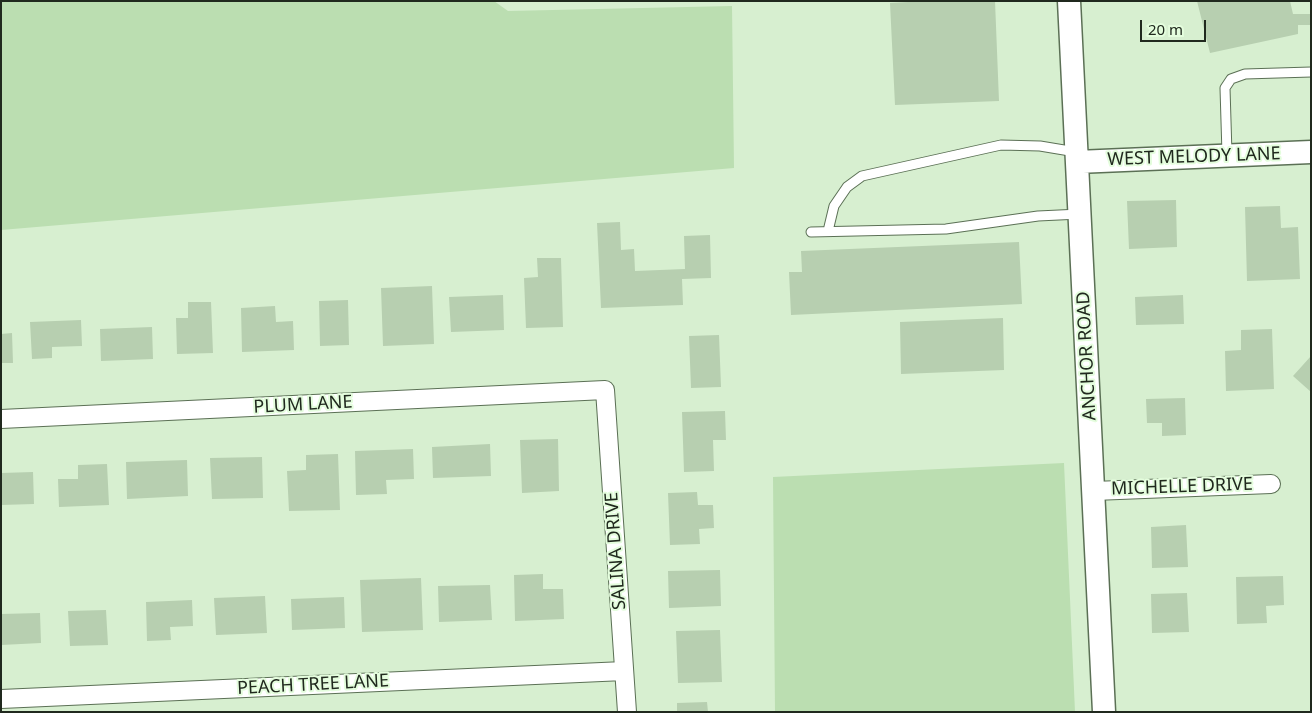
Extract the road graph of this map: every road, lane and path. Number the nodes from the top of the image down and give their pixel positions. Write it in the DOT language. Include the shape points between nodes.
graph roads {
  1 [pos="1069,1"];
  2 [pos="1311,72"];
  3 [pos="1311,152"];
  4 [pos="1077,157"];
  5 [pos="1227,157"];
  6 [pos="1080,214"];
  7 [pos="828,231"];
  8 [pos="811,232"];
  9 [pos="605,390"];
  10 [pos="1,419"];
  11 [pos="1271,484"];
  12 [pos="1094,490"];
  13 [pos="624,671"];
  14 [pos="1,699"];
  15 [pos="627,712"];
  16 [pos="1104,712"];
  1 -- 4 [label="street, ANCHOR ROAD"];
  2 -- 5 [label="lane" via="1245,74 1231,79 1225,88"];
  3 -- 5 [label="street, WEST MELODY LANE"];
  4 -- 5 [label="street, WEST MELODY LANE"];
  4 -- 6 [label="street, ANCHOR ROAD"];
  4 -- 7 [label="lane" via="1040,146 1001,145 862,176 847,187 834,206"];
  6 -- 7 [label="lane" via="1038,216 946,229"];
  6 -- 12 [label="street, ANCHOR ROAD"];
  7 -- 8 [label="lane"];
  9 -- 10 [label="street, PLUM LANE"];
  9 -- 13 [label="street, SALINA DRIVE"];
  11 -- 12 [label="street, MICHELLE DRIVE"];
  12 -- 16 [label="street, ANCHOR ROAD"];
  13 -- 14 [label="street, PEACH TREE LANE"];
  13 -- 15 [label="street, SALINA DRIVE"];
}
